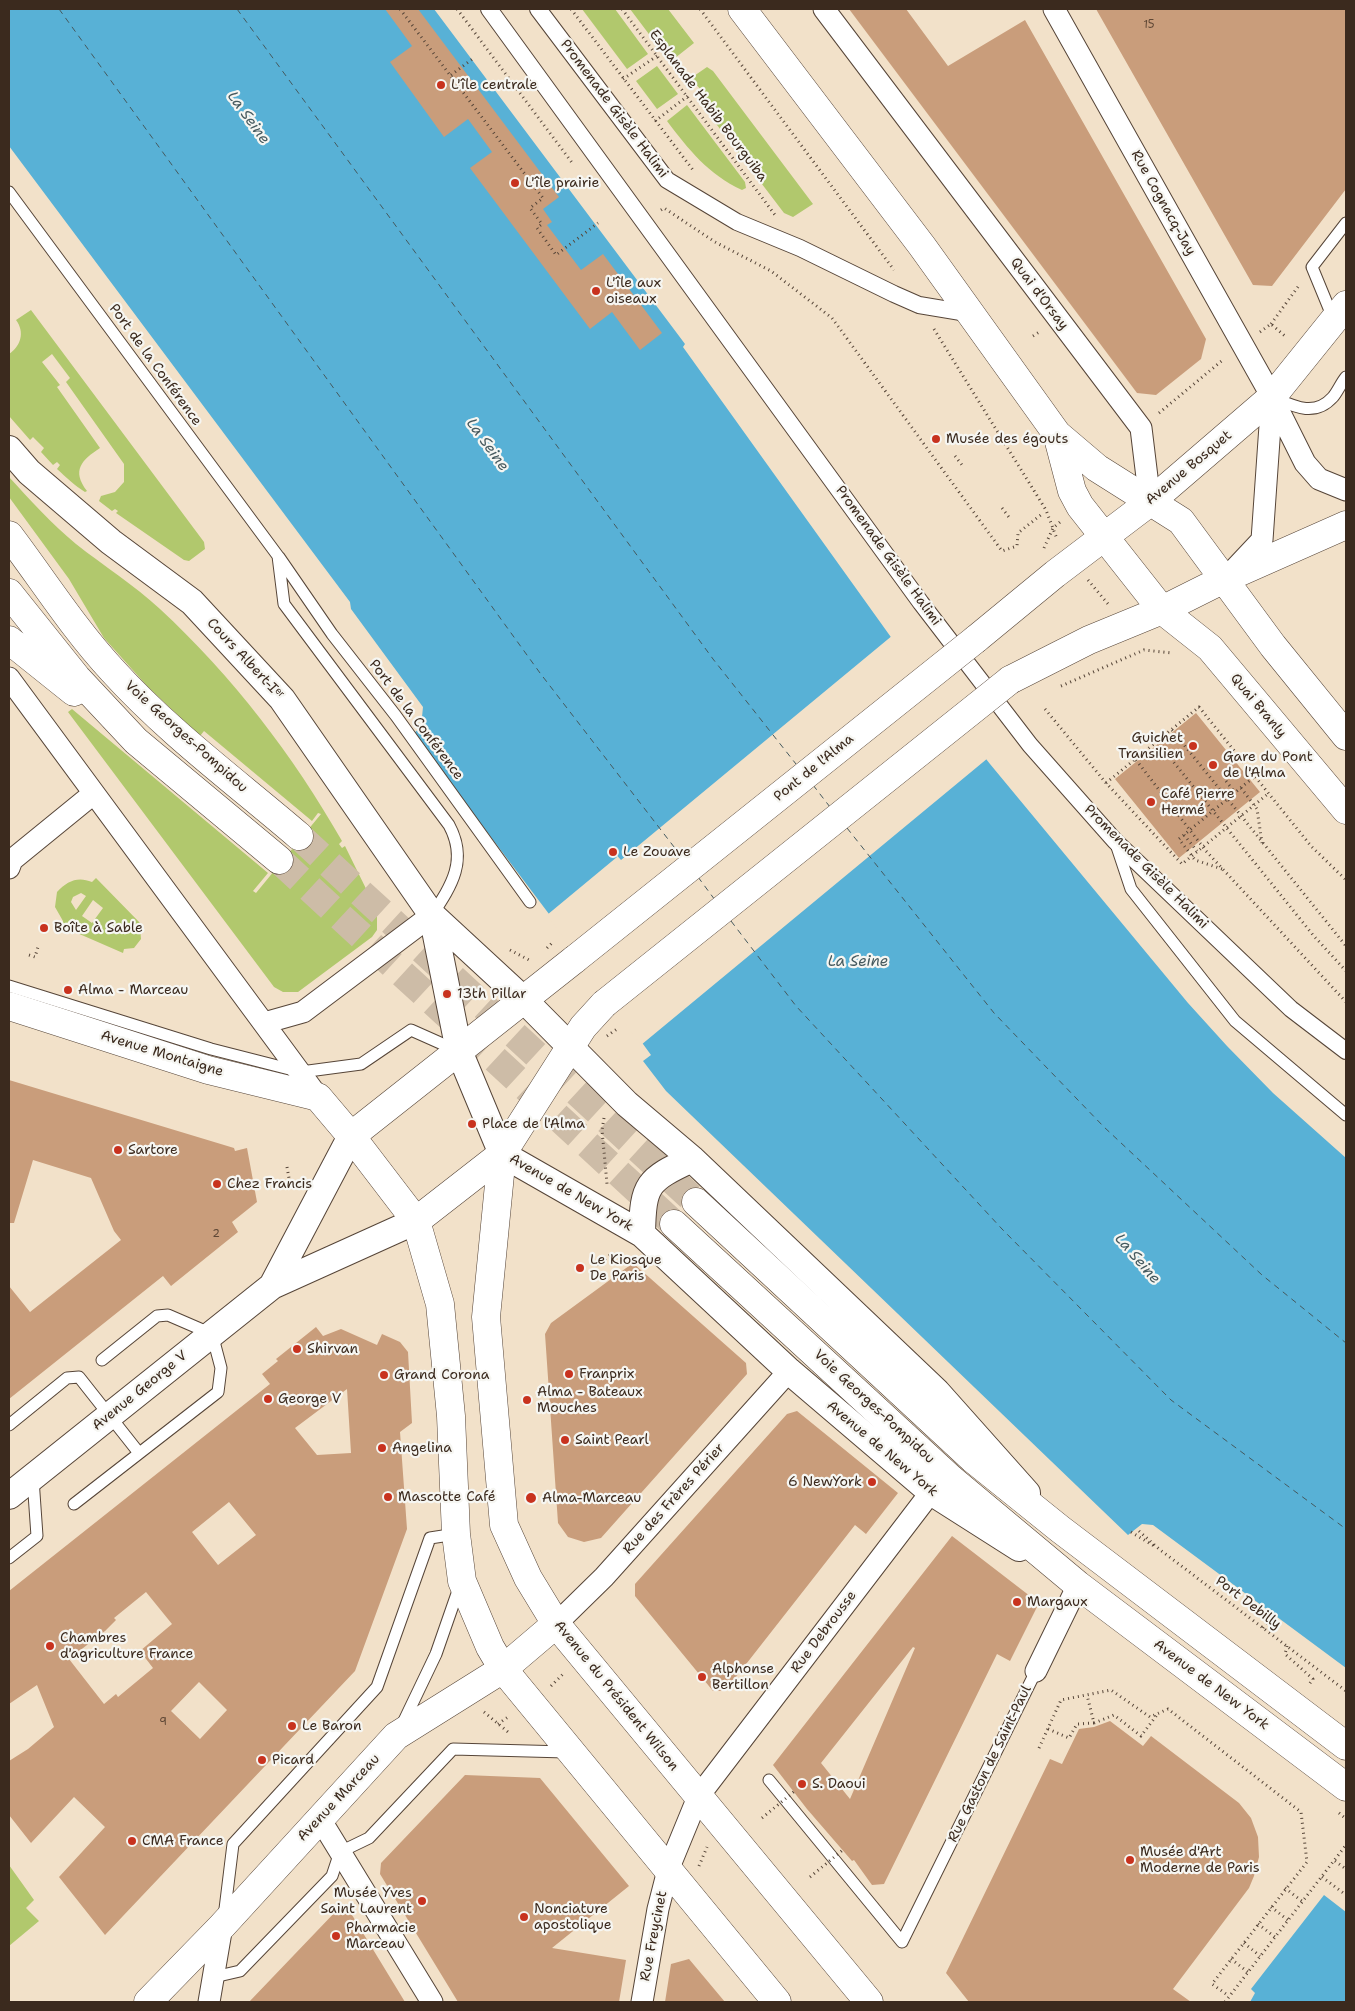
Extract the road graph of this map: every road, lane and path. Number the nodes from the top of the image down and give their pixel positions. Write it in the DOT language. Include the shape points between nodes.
graph roads {
  1 [pos="400,9"];
  2 [pos="489,9"];
  3 [pos="538,9"];
  4 [pos="571,9"];
  5 [pos="622,9"];
  6 [pos="700,9"];
  7 [pos="742,9"];
  8 [pos="824,9"];
  9 [pos="1054,9"];
  10 [pos="657,56"];
  11 [pos="475,57"];
  12 [pos="451,75"];
  13 [pos="623,79"];
  14 [pos="688,96"];
  15 [pos="655,121"];
  16 [pos="694,172"];
  17 [pos="9,192"];
  18 [pos="777,217"];
  19 [pos="598,222"];
  20 [pos="645,223"];
  21 [pos="1346,223"];
  22 [pos="1312,267"];
  23 [pos="919,305"];
  24 [pos="1340,313"];
  25 [pos="973,314"];
  26 [pos="1271,324"];
  27 [pos="1286,337"];
  28 [pos="1254,338"];
  29 [pos="1230,354"];
  30 [pos="1346,377"];
  31 [pos="1272,397"];
  32 [pos="1153,418"];
  33 [pos="1057,434"];
  34 [pos="9,449"];
  35 [pos="955,456"];
  36 [pos="962,465"];
  37 [pos="1346,490"];
  38 [pos="1150,502"];
  39 [pos="1002,508"];
  40 [pos="1042,514"];
  41 [pos="1011,520"];
  42 [pos="1346,525"];
  43 [pos="10,536"];
  44 [pos="1104,537"];
  45 [pos="1049,539"];
  46 [pos="278,556"];
  47 [pos="1073,560"];
  48 [pos="1224,579"];
  49 [pos="9,593"];
  50 [pos="1162,610"];
  51 [pos="1129,624"];
  52 [pos="9,640"];
  53 [pos="1177,654"];
  54 [pos="9,678"];
  55 [pos="1055,689"];
  56 [pos="1046,709"];
  57 [pos="1172,730"];
  58 [pos="1346,736"];
  59 [pos="1157,740"];
  60 [pos="136,741"];
  61 [pos="1134,758"];
  62 [pos="1255,776"];
  63 [pos="1150,779"];
  64 [pos="1146,782"];
  65 [pos="1226,782"];
  66 [pos="1106,783"];
  67 [pos="1240,788"];
  68 [pos="1235,793"];
  69 [pos="1269,793"];
  70 [pos="93,794"];
  71 [pos="1346,810"];
  72 [pos="1212,812"];
  73 [pos="1226,828"];
  74 [pos="1184,835"];
  75 [pos="299,836"];
  76 [pos="1115,840"];
  77 [pos="1262,844"];
  78 [pos="1197,851"];
  79 [pos="279,860"];
  80 [pos="10,862"];
  81 [pos="1224,870"];
  82 [pos="1346,880"];
  83 [pos="530,902"];
  84 [pos="432,914"];
  85 [pos="1346,946"];
  86 [pos="38,947"];
  87 [pos="29,955"];
  88 [pos="1346,970"];
  89 [pos="9,986"];
  90 [pos="524,1000"];
  91 [pos="1346,1002"];
  92 [pos="9,1006"];
  93 [pos="264,1023"];
  94 [pos="571,1046"];
  95 [pos="459,1051"];
  96 [pos="1346,1051"];
  97 [pos="301,1072"];
  98 [pos="318,1097"];
  99 [pos="605,1113"];
  100 [pos="1346,1114"];
  101 [pos="351,1136"];
  102 [pos="502,1154"];
  103 [pos="692,1159"];
  104 [pos="287,1167"];
  105 [pos="290,1184"];
  106 [pos="608,1188"];
  107 [pos="696,1202"];
  108 [pos="416,1221"];
  109 [pos="674,1224"];
  110 [pos="642,1234"];
  111 [pos="613,1253"];
  112 [pos="597,1265"];
  113 [pos="272,1286"];
  114 [pos="212,1334"];
  115 [pos="102,1360"];
  116 [pos="789,1371"];
  117 [pos="109,1416"];
  118 [pos="9,1425"];
  119 [pos="139,1453"];
  120 [pos="33,1477"];
  121 [pos="931,1492"];
  122 [pos="9,1496"];
  123 [pos="74,1504"];
  124 [pos="1060,1529"];
  125 [pos="1131,1532"];
  126 [pos="1138,1532"];
  127 [pos="456,1534"];
  128 [pos="1159,1549"];
  129 [pos="9,1558"];
  130 [pos="462,1581"];
  131 [pos="1078,1585"];
  132 [pos="1273,1614"];
  133 [pos="556,1624"];
  134 [pos="1263,1628"];
  135 [pos="1287,1646"];
  136 [pos="503,1669"];
  137 [pos="1036,1671"];
  138 [pos="564,1673"];
  139 [pos="550,1686"];
  140 [pos="1306,1690"];
  141 [pos="1346,1691"];
  142 [pos="1087,1695"];
  143 [pos="481,1708"];
  144 [pos="1158,1713"];
  145 [pos="1094,1723"];
  146 [pos="1048,1729"];
  147 [pos="509,1732"];
  148 [pos="396,1736"];
  149 [pos="1346,1746"];
  150 [pos="1039,1748"];
  151 [pos="572,1752"];
  152 [pos="769,1780"];
  153 [pos="1346,1786"];
  154 [pos="796,1790"];
  155 [pos="698,1797"];
  156 [pos="762,1818"];
  157 [pos="320,1819"];
  158 [pos="708,1843"];
  159 [pos="1346,1845"];
  160 [pos="844,1849"];
  161 [pos="1345,1850"];
  162 [pos="340,1852"];
  163 [pos="1335,1861"];
  164 [pos="668,1870"];
  165 [pos="697,1870"];
  166 [pos="1346,1870"];
  167 [pos="810,1877"];
  168 [pos="1322,1877"];
  169 [pos="1285,1888"];
  170 [pos="1346,1895"];
  171 [pos="1303,1902"];
  172 [pos="1271,1907"];
  173 [pos="1288,1920"];
  174 [pos="1258,1924"];
  175 [pos="222,1926"];
  176 [pos="1275,1937"];
  177 [pos="1244,1942"];
  178 [pos="1260,1956"];
  179 [pos="1231,1959"];
  180 [pos="1248,1972"];
  181 [pos="214,1977"];
  182 [pos="1229,1996"];
  183 [pos="148,2002"];
  184 [pos="209,2002"];
  185 [pos="432,2002"];
  186 [pos="642,2002"];
  187 [pos="776,2002"];
  188 [pos="869,2002"];
  189 [pos="1225,2002"];
  1 -- 12 [label="path"];
  2 -- 20 [label="street, Promenade Gisèle Halimi"];
  3 -- 23 [label="street, Promenade Gisèle Halimi" via="667,180 737,222"];
  4 -- 13 [label="path"];
  5 -- 10 [label="path, Esplanade Habib Bourguiba"];
  6 -- 23 [label="path"];
  7 -- 25 [label="main road"];
  8 -- 38 [label="street, Quai d'Orsay" via="1140,428"];
  9 -- 31 [label="street, Rue Cognacq-Jay"];
  10 -- 13 [label="path"];
  10 -- 14 [label="path, Esplanade Habib Bourguiba"];
  11 -- 12 [label="path"];
  12 -- 19 [label="path" via="543,198 530,208 542,224 536,228 556,254"];
  13 -- 15 [label="path"];
  14 -- 15 [label="path"];
  14 -- 18 [label="path, Esplanade Habib Bourguiba"];
  15 -- 16 [label="path"];
  17 -- 46 [label="lane, Port de la Conférence"];
  20 -- 40 [label="path" via="664,208 715,242 771,270 832,318 1002,551 1017,546 1018,532"];
  20 -- 76 [label="street, Promenade Gisèle Halimi" via="974,674 1030,745"];
  21 -- 22 [label="lane"];
  22 -- 24 [label="lane, Avenue Bosquet"];
  22 -- 26 [label="path"];
  23 -- 25 [label="street, Promenade Gisèle Halimi"];
  23 -- 45 [label="path" via="1046,510 1053,528"];
  24 -- 31 [label="main road, Avenue Bosquet"];
  25 -- 33 [label="main road"];
  26 -- 27 [label="path"];
  26 -- 28 [label="path"];
  29 -- 32 [label="path"];
  30 -- 31 [label="lane" via="1332,397 1320,407 1302,410"];
  31 -- 37 [label="street, Rue Cognacq-Jay" via="1305,463 1319,479"];
  31 -- 38 [label="main road, Avenue Bosquet"];
  31 -- 48 [label="street" via="1262,540"];
  33 -- 38 [label="main road" via="1097,468"];
  33 -- 44 [label="main road" via="1072,490"];
  34 -- 84 [label="street, Cours Albert-Iᵉʳ" via="29,472 111,542 192,602 282,698"];
  35 -- 36 [label="path"];
  38 -- 44 [label="main road, Avenue Bosquet"];
  38 -- 48 [label="main road" via="1181,521"];
  39 -- 41 [label="path"];
  42 -- 48 [label="main road"];
  43 -- 75 [label="main road, Voie Georges-Pompidou" via="74,624 144,704"];
  44 -- 47 [label="main road, Pont de l'Alma"];
  44 -- 50 [label="main road, Quai Branly"];
  46 -- 83 [label="lane, Port de la Conférence"];
  46 -- 84 [label="lane, Port de la Conférence" via="284,604 449,825 457,841 456,870 450,889"];
  47 -- 51 [label="path" via="1102,598"];
  47 -- 90 [label="main road, Pont de l'Alma, bridge"];
  48 -- 50 [label="main road"];
  48 -- 58 [label="main road"];
  49 -- 60 [label="main road" via="78,678"];
  50 -- 51 [label="main road"];
  50 -- 71 [label="main road, Quai Branly" via="1210,648"];
  51 -- 94 [label="main road, bridge" via="1089,640 1010,680 604,1004"];
  52 -- 60 [label="main road"];
  53 -- 55 [label="path" via="1144,650"];
  54 -- 70 [label="street"];
  56 -- 66 [label="path"];
  57 -- 59 [label="path"];
  57 -- 62 [label="path" via="1198,707"];
  57 -- 77 [label="path"];
  59 -- 61 [label="path"];
  59 -- 72 [label="path"];
  60 -- 79 [label="main road"];
  61 -- 63 [label="path"];
  61 -- 66 [label="path"];
  62 -- 67 [label="path"];
  62 -- 69 [label="path"];
  63 -- 64 [label="path"];
  63 -- 81 [label="path"];
  65 -- 68 [label="path"];
  66 -- 78 [label="path" via="1182,864"];
  67 -- 68 [label="path"];
  67 -- 77 [label="path" via="1257,809"];
  68 -- 72 [label="path"];
  69 -- 73 [label="path"];
  69 -- 82 [label="path" via="1311,846"];
  70 -- 80 [label="street"];
  70 -- 93 [label="street"];
  72 -- 73 [label="path"];
  72 -- 74 [label="path"];
  73 -- 78 [label="path"];
  73 -- 88 [label="path" via="1313,935"];
  74 -- 78 [label="path"];
  74 -- 81 [label="path" via="1179,839 1195,860"];
  76 -- 96 [label="street, Promenade Gisèle Halimi" via="1291,1009"];
  76 -- 100 [label="lane" via="1131,889 1235,1021"];
  77 -- 85 [label="path"];
  81 -- 91 [label="path"];
  84 -- 90 [label="street"];
  84 -- 93 [label="street" via="303,1012"];
  84 -- 95 [label="street"];
  86 -- 87 [label="path" via="36,957"];
  89 -- 97 [label="lane, Avenue Montaigne" via="202,1046"];
  90 -- 94 [label="street"];
  90 -- 95 [label="main road"];
  92 -- 98 [label="main road, Avenue Montaigne" via="208,1070"];
  93 -- 97 [label="street"];
  94 -- 102 [label="main road"];
  94 -- 103 [label="street" via="627,1104"];
  95 -- 97 [label="lane" via="411,1030 360,1064"];
  95 -- 101 [label="main road"];
  95 -- 102 [label="street"];
  97 -- 98 [label="street"];
  98 -- 101 [label="main road"];
  99 -- 106 [label="path" via="602,1130"];
  101 -- 108 [label="main road"];
  101 -- 113 [label="street, Avenue George V"];
  102 -- 108 [label="main road"];
  102 -- 110 [label="street, Avenue de New York"];
  102 -- 133 [label="main road, Avenue du Président Wilson" via="486,1317 504,1525 528,1578"];
  103 -- 110 [label="street" via="668,1170 646,1191"];
  103 -- 124 [label="street" via="937,1392"];
  104 -- 105 [label="path"];
  107 -- 124 [label="main road" via="973,1459"];
  108 -- 113 [label="street, Avenue George V"];
  108 -- 127 [label="main road" via="440,1304"];
  109 -- 131 [label="main road, Voie Georges-Pompidou" via="951,1479"];
  110 -- 116 [label="street, Avenue de New York"];
  111 -- 112 [label="path"];
  113 -- 114 [label="street, Avenue George V"];
  114 -- 115 [label="lane" via="168,1315 156,1316"];
  114 -- 117 [label="street, Avenue George V"];
  114 -- 119 [label="lane" via="221,1368 218,1392"];
  116 -- 121 [label="street, Avenue de New York"];
  116 -- 133 [label="street, Rue des Frères Périer" via="604,1577"];
  117 -- 118 [label="lane" via="80,1377 72,1376"];
  117 -- 119 [label="lane"];
  117 -- 120 [label="street, Avenue George V"];
  119 -- 123 [label="lane"];
  120 -- 122 [label="street, Avenue George V"];
  120 -- 129 [label="lane" via="37,1536"];
  121 -- 131 [label="street, Avenue de New York"];
  121 -- 155 [label="street, Rue Debrousse"];
  124 -- 149 [label="main road"];
  125 -- 128 [label="path"];
  126 -- 128 [label="path, Port Debilly"];
  127 -- 130 [label="main road"];
  127 -- 175 [label="lane" via="430,1538 377,1687 233,1844"];
  128 -- 134 [label="path, Port Debilly"];
  130 -- 136 [label="main road"];
  130 -- 148 [label="lane" via="436,1654"];
  131 -- 137 [label="street, Rue Gaston de Saint-Paul"];
  131 -- 153 [label="main road, Avenue de New York"];
  132 -- 134 [label="path"];
  133 -- 136 [label="main road, Avenue Marceau"];
  133 -- 155 [label="main road, Avenue du Président Wilson"];
  134 -- 135 [label="path, Port Debilly"];
  135 -- 140 [label="path" via="1285,1654 1314,1679"];
  135 -- 141 [label="path, Port Debilly"];
  136 -- 148 [label="main road, Avenue Marceau"];
  136 -- 151 [label="main road"];
  137 -- 152 [label="lane, Rue Gaston de Saint-Paul" via="902,1942"];
  138 -- 139 [label="path"];
  142 -- 144 [label="path" via="1111,1690 1150,1717"];
  142 -- 145 [label="path"];
  142 -- 146 [label="path" via="1061,1700"];
  143 -- 147 [label="path"];
  144 -- 145 [label="path" via="1141,1736 1114,1715"];
  144 -- 169 [label="path" via="1168,1709 1301,1812 1306,1862"];
  145 -- 146 [label="path" via="1078,1724 1069,1738"];
  146 -- 150 [label="path"];
  148 -- 157 [label="main road, Avenue Marceau"];
  151 -- 162 [label="lane" via="453,1749 370,1838"];
  151 -- 164 [label="main road"];
  154 -- 156 [label="path, bridge"];
  155 -- 164 [label="street, Rue Debrousse"];
  155 -- 188 [label="main road, Avenue du Président Wilson"];
  157 -- 162 [label="street"];
  157 -- 175 [label="main road, Avenue Marceau"];
  158 -- 165 [label="path"];
  159 -- 161 [label="path"];
  160 -- 167 [label="path, bridge"];
  161 -- 163 [label="path"];
  162 -- 181 [label="lane" via="332,1876 240,1971"];
  162 -- 185 [label="street"];
  163 -- 166 [label="path"];
  163 -- 168 [label="path"];
  164 -- 186 [label="street, Rue Freycinet"];
  164 -- 187 [label="main road"];
  168 -- 170 [label="path"];
  168 -- 171 [label="path"];
  169 -- 171 [label="path"];
  169 -- 172 [label="path"];
  171 -- 173 [label="path"];
  172 -- 173 [label="path"];
  172 -- 174 [label="path"];
  173 -- 176 [label="path"];
  174 -- 176 [label="path"];
  174 -- 177 [label="path"];
  175 -- 181 [label="street"];
  175 -- 183 [label="main road, Avenue Marceau"];
  176 -- 178 [label="path"];
  177 -- 178 [label="path"];
  177 -- 179 [label="path"];
  178 -- 180 [label="path"];
  179 -- 180 [label="path"];
  179 -- 182 [label="path" via="1212,1984"];
  180 -- 182 [label="path"];
  181 -- 184 [label="street"];
  182 -- 189 [label="path"];
}
